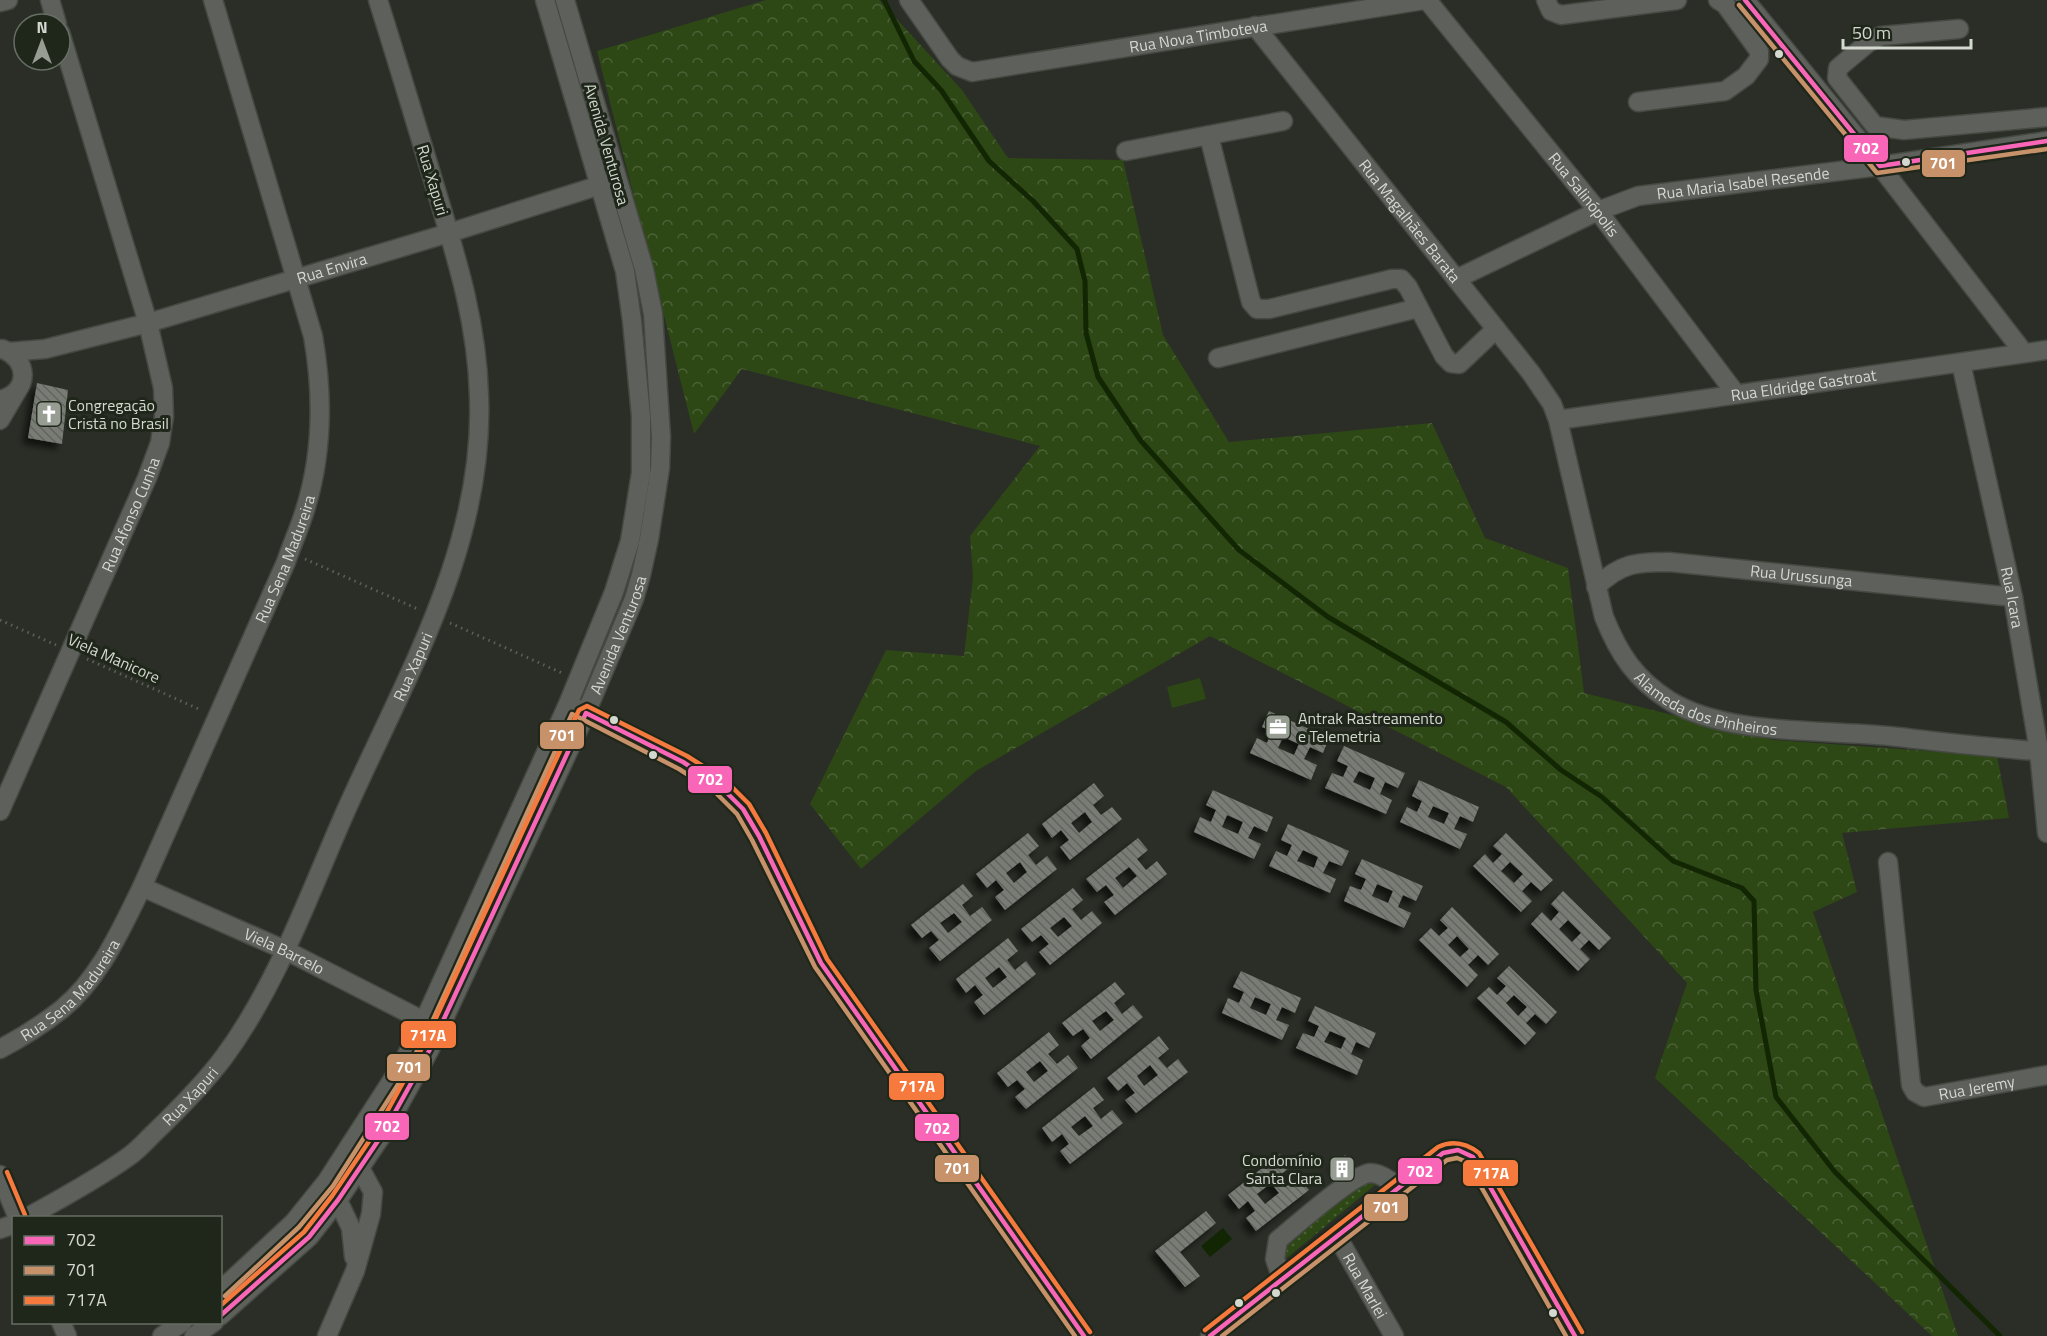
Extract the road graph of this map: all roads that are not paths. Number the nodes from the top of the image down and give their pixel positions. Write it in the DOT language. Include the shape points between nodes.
graph roads {
  1 [pos="8,0"];
  2 [pos="213,0"];
  3 [pos="378,0"];
  4 [pos="545,0"];
  5 [pos="565,0"];
  6 [pos="909,0"];
  7 [pos="1426,0"];
  8 [pos="1546,0"];
  9 [pos="1677,0"];
  10 [pos="1718,0"];
  11 [pos="1745,0"];
  12 [pos="0,2"];
  13 [pos="1255,26"];
  14 [pos="1959,29"];
  15 [pos="72,72"];
  16 [pos="1638,102"];
  17 [pos="2047,117"];
  18 [pos="1283,121"];
  19 [pos="1209,136"];
  20 [pos="2047,141"];
  21 [pos="1126,151"];
  22 [pos="1880,166"];
  23 [pos="617,179"];
  24 [pos="600,186"];
  25 [pos="1598,211"];
  26 [pos="449,233"];
  27 [pos="296,279"];
  28 [pos="1456,279"];
  29 [pos="1418,308"];
  30 [pos="148,322"];
  31 [pos="1496,329"];
  32 [pos="3,349"];
  33 [pos="45,349"];
  34 [pos="2047,350"];
  35 [pos="2024,353"];
  36 [pos="1218,358"];
  37 [pos="1961,363"];
  38 [pos="23,369"];
  39 [pos="17,390"];
  40 [pos="1736,394"];
  41 [pos="0,400"];
  42 [pos="0,420"];
  43 [pos="1558,420"];
  44 [pos="1596,587"];
  45 [pos="2013,597"];
  46 [pos="568,704"];
  47 [pos="586,713"];
  48 [pos="2043,751"];
  49 [pos="0,812"];
  50 [pos="2047,833"];
  51 [pos="1888,862"];
  52 [pos="142,887"];
  53 [pos="285,950"];
  54 [pos="424,1021"];
  55 [pos="0,1049"];
  56 [pos="2047,1075"];
  57 [pos="343,1157"];
  58 [pos="360,1168"];
  59 [pos="0,1175"];
  60 [pos="327,1181"];
  61 [pos="1400,1187"];
  62 [pos="338,1200"];
  63 [pos="17,1216"];
  64 [pos="30,1216"];
  65 [pos="1337,1236"];
  66 [pos="355,1271"];
  67 [pos="1282,1279"];
  68 [pos="222,1289"];
  69 [pos="222,1314"];
  70 [pos="181,1324"];
  71 [pos="213,1324"];
  72 [pos="1217,1334"];
  73 [pos="162,1336"];
  74 [pos="195,1336"];
  75 [pos="327,1336"];
  76 [pos="1084,1336"];
  77 [pos="1394,1336"];
  78 [pos="1575,1336"];
  1 -- 12 [label="street"];
  2 -- 27 [label="street, Rua Sena Madureira"];
  3 -- 26 [label="street, Rua Xapuri"];
  4 -- 24 [label="street, Avenida Venturosa"];
  5 -- 23 [label="street, Avenida Venturosa"];
  6 -- 13 [label="street, Rua Nova Timboteva" via="950,59 972,72"];
  7 -- 13 [label="street, Rua Nova Timboteva"];
  7 -- 25 [label="street, Rua Salinópolis"];
  8 -- 9 [label="street" via="1551,11 1562,15"];
  10 -- 16 [label="street" via="1759,51 1759,59 1746,76 1725,91"];
  11 -- 22 [label="street"];
  13 -- 28 [label="street, Rua Magalhães Barata"];
  14 -- 17 [label="street" via="1875,38 1838,68 1837,78 1875,126 1883,128 1904,130"];
  15 -- 30 [label="street, Rua Afonso Cunha"];
  18 -- 19 [label="street"];
  19 -- 21 [label="street"];
  19 -- 29 [label="street" via="1251,302 1257,309 1392,279 1401,279"];
  20 -- 22 [label="street, Rua Maria Isabel Resende"];
  22 -- 25 [label="street, Rua Maria Isabel Resende" via="1663,192 1638,196"];
  22 -- 35 [label="street"];
  23 -- 24 [label="street, Rua Envira"];
  23 -- 47 [label="street, Avenida Venturosa" via="650,294 660,406 660,468 638,583"];
  24 -- 26 [label="street, Rua Envira"];
  24 -- 46 [label="street, Avenida Venturosa" via="629,295 641,416 641,473 623,567"];
  25 -- 28 [label="street, Rua Maria Isabel Resende"];
  25 -- 40 [label="street, Rua Salinópolis"];
  26 -- 27 [label="street, Rua Envira"];
  26 -- 53 [label="street, Rua Xapuri" via="465,285 480,397 478,459 469,512 454,566 434,616"];
  27 -- 30 [label="street, Rua Envira"];
  27 -- 52 [label="street, Rua Sena Madureira" via="319,373 317,458 306,508 286,562"];
  28 -- 31 [label="street, Rua Magalhães Barata"];
  29 -- 31 [label="street" via="1451,363 1459,364"];
  29 -- 36 [label="street"];
  30 -- 33 [label="street, Rua Envira"];
  30 -- 49 [label="street, Rua Afonso Cunha" via="163,388 160,443"];
  31 -- 43 [label="street, Rua Magalhães Barata" via="1541,387"];
  32 -- 33 [label="street, Rua Envira"];
  32 -- 38 [label="street" via="15,356"];
  33 -- 38 [label="street, Rua Envira"];
  34 -- 35 [label="street, Rua Eldridge Gastroat"];
  35 -- 37 [label="street, Rua Eldridge Gastroat"];
  37 -- 40 [label="street, Rua Eldridge Gastroat"];
  37 -- 45 [label="street, Rua Icara"];
  38 -- 39 [label="street"];
  39 -- 41 [label="street"];
  39 -- 42 [label="street"];
  40 -- 43 [label="street, Rua Eldridge Gastroat"];
  43 -- 44 [label="street, Alameda dos Pinheiros"];
  44 -- 45 [label="street, Rua Urussunga" via="1617,569 1630,564 1669,562"];
  44 -- 48 [label="street, Alameda dos Pinheiros" via="1604,617 1626,663 1670,701 1694,712 1762,726"];
  45 -- 48 [label="street, Rua Icara"];
  46 -- 47 [label="street"];
  46 -- 54 [label="street, Avenida Venturosa"];
  47 -- 58 [label="street, Avenida Venturosa" via="429,1051"];
  47 -- 76 [label="street" via="683,762 720,786 743,809 821,963"];
  48 -- 50 [label="street, Rua Icara"];
  51 -- 56 [label="street, Rua Jeremy" via="1911,1085 1915,1092 1924,1097"];
  52 -- 53 [label="street, Viela Barcelo"];
  52 -- 55 [label="street, Rua Sena Madureira" via="92,978 63,1009"];
  53 -- 54 [label="street, Viela Barcelo"];
  53 -- 64 [label="street, Rua Xapuri" via="257,1006 223,1058 177,1112 130,1156"];
  54 -- 57 [label="street, Avenida Venturosa" via="400,1068"];
  57 -- 58 [label="street"];
  57 -- 60 [label="street, Avenida Venturosa"];
  58 -- 62 [label="street, Avenida Venturosa"];
  58 -- 66 [label="street" via="373,1192"];
  59 -- 63 [label="street"];
  60 -- 62 [label="street"];
  60 -- 68 [label="street, Avenida Venturosa" via="294,1222"];
  61 -- 65 [label="street"];
  61 -- 67 [label="street" via="1371,1173 1340,1191 1278,1240 1275,1259"];
  61 -- 78 [label="street" via="1443,1153 1457,1150 1473,1157"];
  62 -- 66 [label="street" via="351,1228"];
  62 -- 69 [label="street, Avenida Venturosa" via="309,1237"];
  65 -- 67 [label="street"];
  65 -- 77 [label="street, Rua Marlei"];
  66 -- 75 [label="street"];
  67 -- 72 [label="street"];
  70 -- 73 [label="street"];
  71 -- 74 [label="street"];
}
